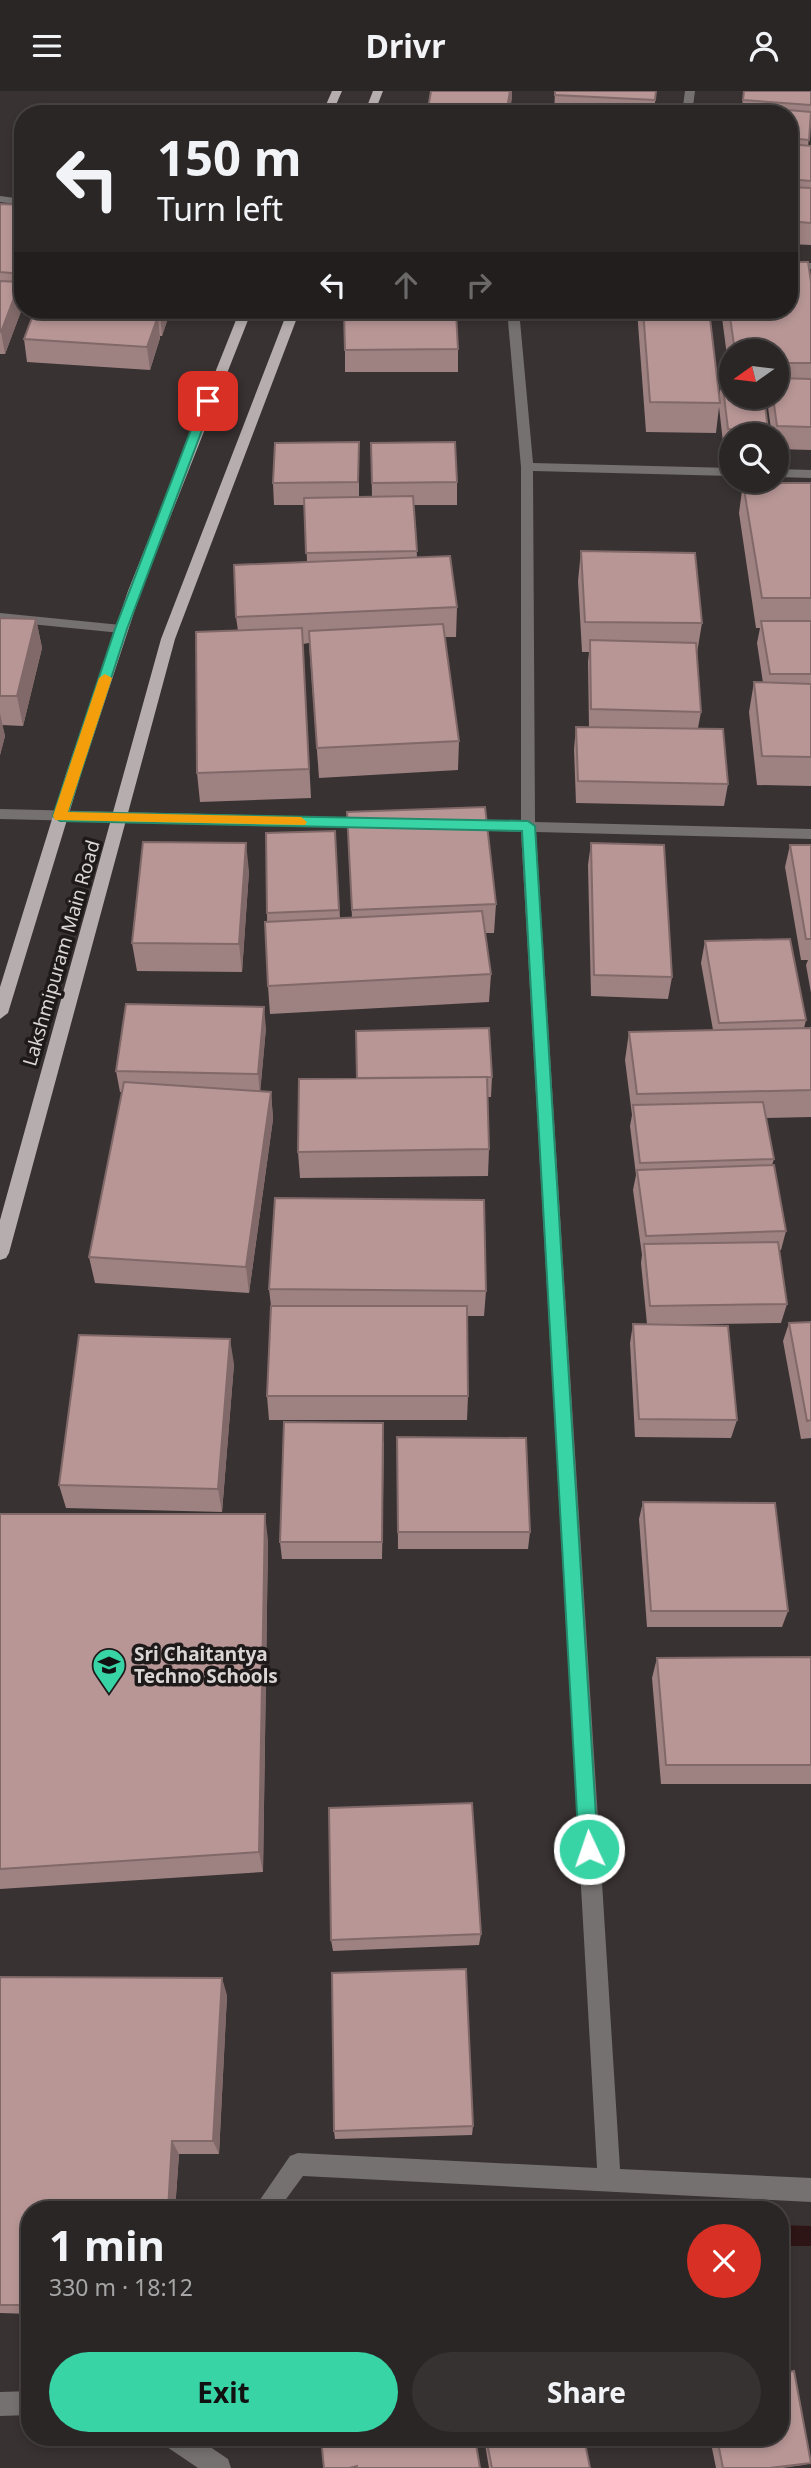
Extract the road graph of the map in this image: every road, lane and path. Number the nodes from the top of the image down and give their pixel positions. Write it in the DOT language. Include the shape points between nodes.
graph roads {
  1 [pos="242,319"];
  2 [pos="291,319"];
  3 [pos="514,319"];
  4 [pos="527,467"];
  5 [pos="719,472"];
  6 [pos="789,473"];
  7 [pos="811,474"];
  8 [pos="0,617"];
  9 [pos="121,629"];
  10 [pos="0,814"];
  11 [pos="60,816"];
  12 [pos="118,818"];
  13 [pos="391,823"];
  14 [pos="446,824"];
  15 [pos="528,826"];
  16 [pos="811,834"];
  17 [pos="0,1013"];
  18 [pos="0,1253"];
  19 [pos="609,2181"];
  20 [pos="811,2190"];
  21 [pos="271,2201"];
  22 [pos="21,2403"];
  23 [pos="0,2404"];
  24 [pos="187,2446"];
  25 [pos="219,2468"];
  1 -- 9 [label="main road, Lakshmipuram Main Road"];
  2 -- 12 [label="main road, Lakshmipuram Main Road" via="168,639"];
  3 -- 4 [label="street"];
  4 -- 5 [label="street"];
  4 -- 15 [label="street"];
  6 -- 7 [label="street"];
  8 -- 9 [label="street"];
  9 -- 11 [label="main road, Lakshmipuram Main Road"];
  10 -- 11 [label="street"];
  11 -- 12 [label="street"];
  11 -- 17 [label="main road, Lakshmipuram Main Road"];
  12 -- 13 [label="street"];
  12 -- 18 [label="main road, Lakshmipuram Main Road"];
  14 -- 15 [label="street"];
  15 -- 16 [label="street"];
  15 -- 19 [label="street"];
  19 -- 20 [label="street"];
  19 -- 21 [label="street" via="298,2164"];
  22 -- 23 [label="street"];
  24 -- 25 [label="street"];
}
